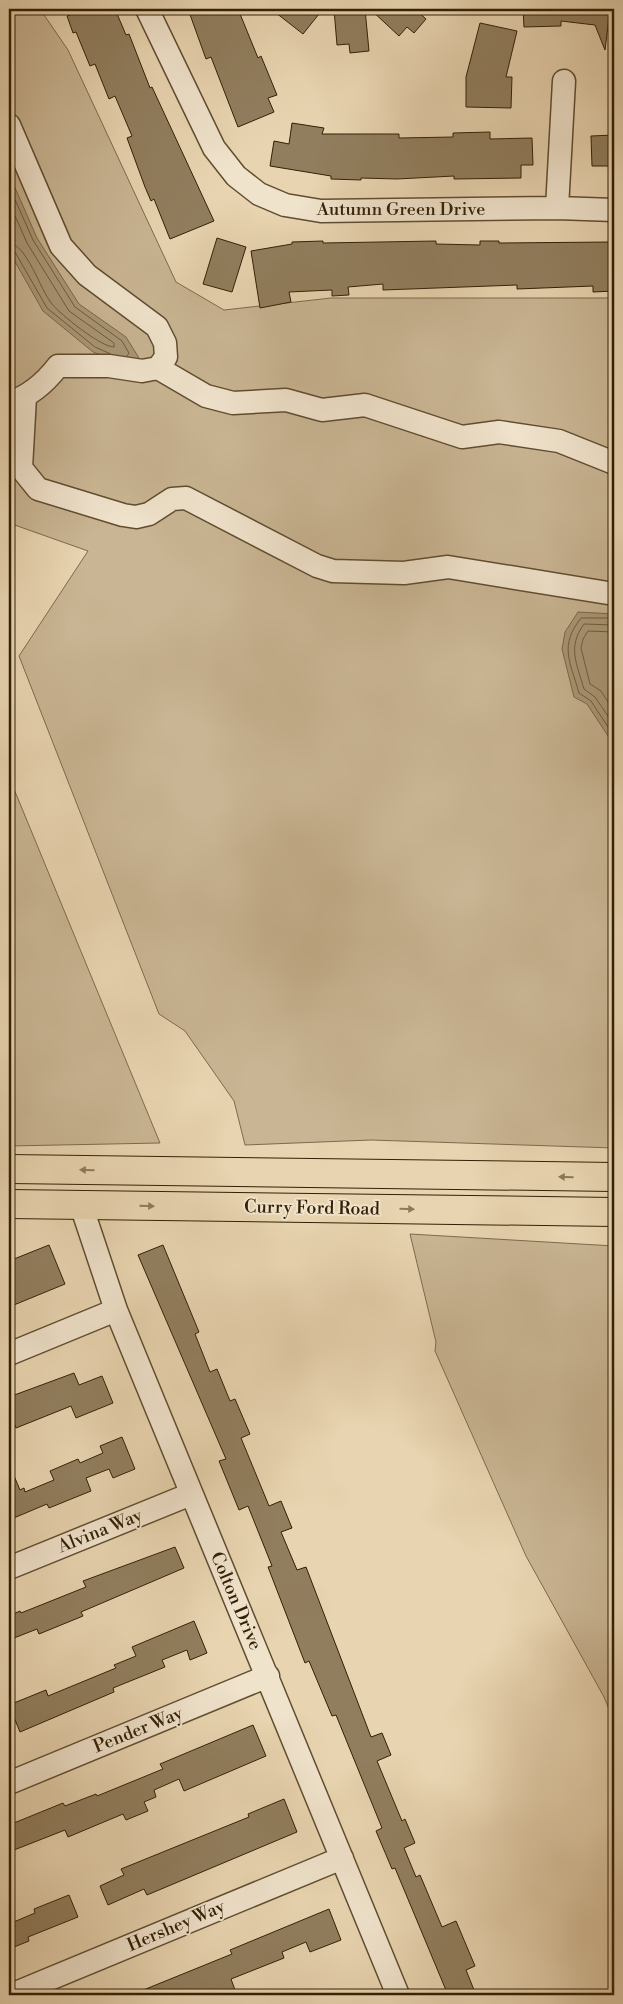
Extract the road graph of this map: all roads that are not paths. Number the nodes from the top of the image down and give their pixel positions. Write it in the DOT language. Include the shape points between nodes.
graph roads {
  1 [pos="147,9"];
  2 [pos="564,81"];
  3 [pos="9,125"];
  4 [pos="557,208"];
  5 [pos="614,210"];
  6 [pos="158,368"];
  7 [pos="17,400"];
  8 [pos="614,463"];
  9 [pos="614,594"];
  10 [pos="9,1169"];
  11 [pos="58,1170"];
  12 [pos="479,1176"];
  13 [pos="614,1178"];
  14 [pos="9,1191"];
  15 [pos="9,1204"];
  16 [pos="81,1205"];
  17 [pos="614,1212"];
  18 [pos="116,1310"];
  19 [pos="9,1354"];
  20 [pos="191,1494"];
  21 [pos="9,1568"];
  22 [pos="268,1676"];
  23 [pos="9,1783"];
  24 [pos="342,1858"];
  25 [pos="11,1995"];
  26 [pos="398,1995"];
  1 -- 4 [label="street, Autumn Green Drive" via="214,148 236,176 259,194 286,205 321,211"];
  2 -- 4 [label="street"];
  3 -- 6 [label="street" via="61,246 87,275 157,327 166,343 166,358"];
  4 -- 5 [label="street, Autumn Green Drive"];
  6 -- 7 [label="street" via="142,371 109,366 58,366 45,382"];
  6 -- 8 [label="street" via="206,396 233,403 286,400 322,410 365,405 462,437 499,432 559,441"];
  7 -- 9 [label="street" via="21,468 38,489 50,494 136,517 149,514 172,498 186,498 317,566 333,571 404,572 448,567"];
  10 -- 11 [label="main road, Curry Ford Road"];
  12 -- 11 [label="main road, Curry Ford Road, one-way"];
  11 -- 14 [label="main road" via="50,1187 41,1192"];
  13 -- 12 [label="main road, Curry Ford Road, one-way"];
  12 -- 16 [label="main road" via="441,1188 122,1185 99,1192"];
  15 -- 16 [label="main road, Curry Ford Road"];
  16 -- 17 [label="main road, Curry Ford Road, one-way"];
  16 -- 18 [label="street, Colton Drive"];
  18 -- 19 [label="street"];
  18 -- 20 [label="street, Colton Drive"];
  20 -- 21 [label="street, Alvina Way"];
  20 -- 22 [label="street, Colton Drive"];
  22 -- 23 [label="street, Pender Way"];
  22 -- 24 [label="street, Colton Drive"];
  24 -- 25 [label="street, Hershey Way"];
  24 -- 26 [label="street, Colton Drive"];
}
